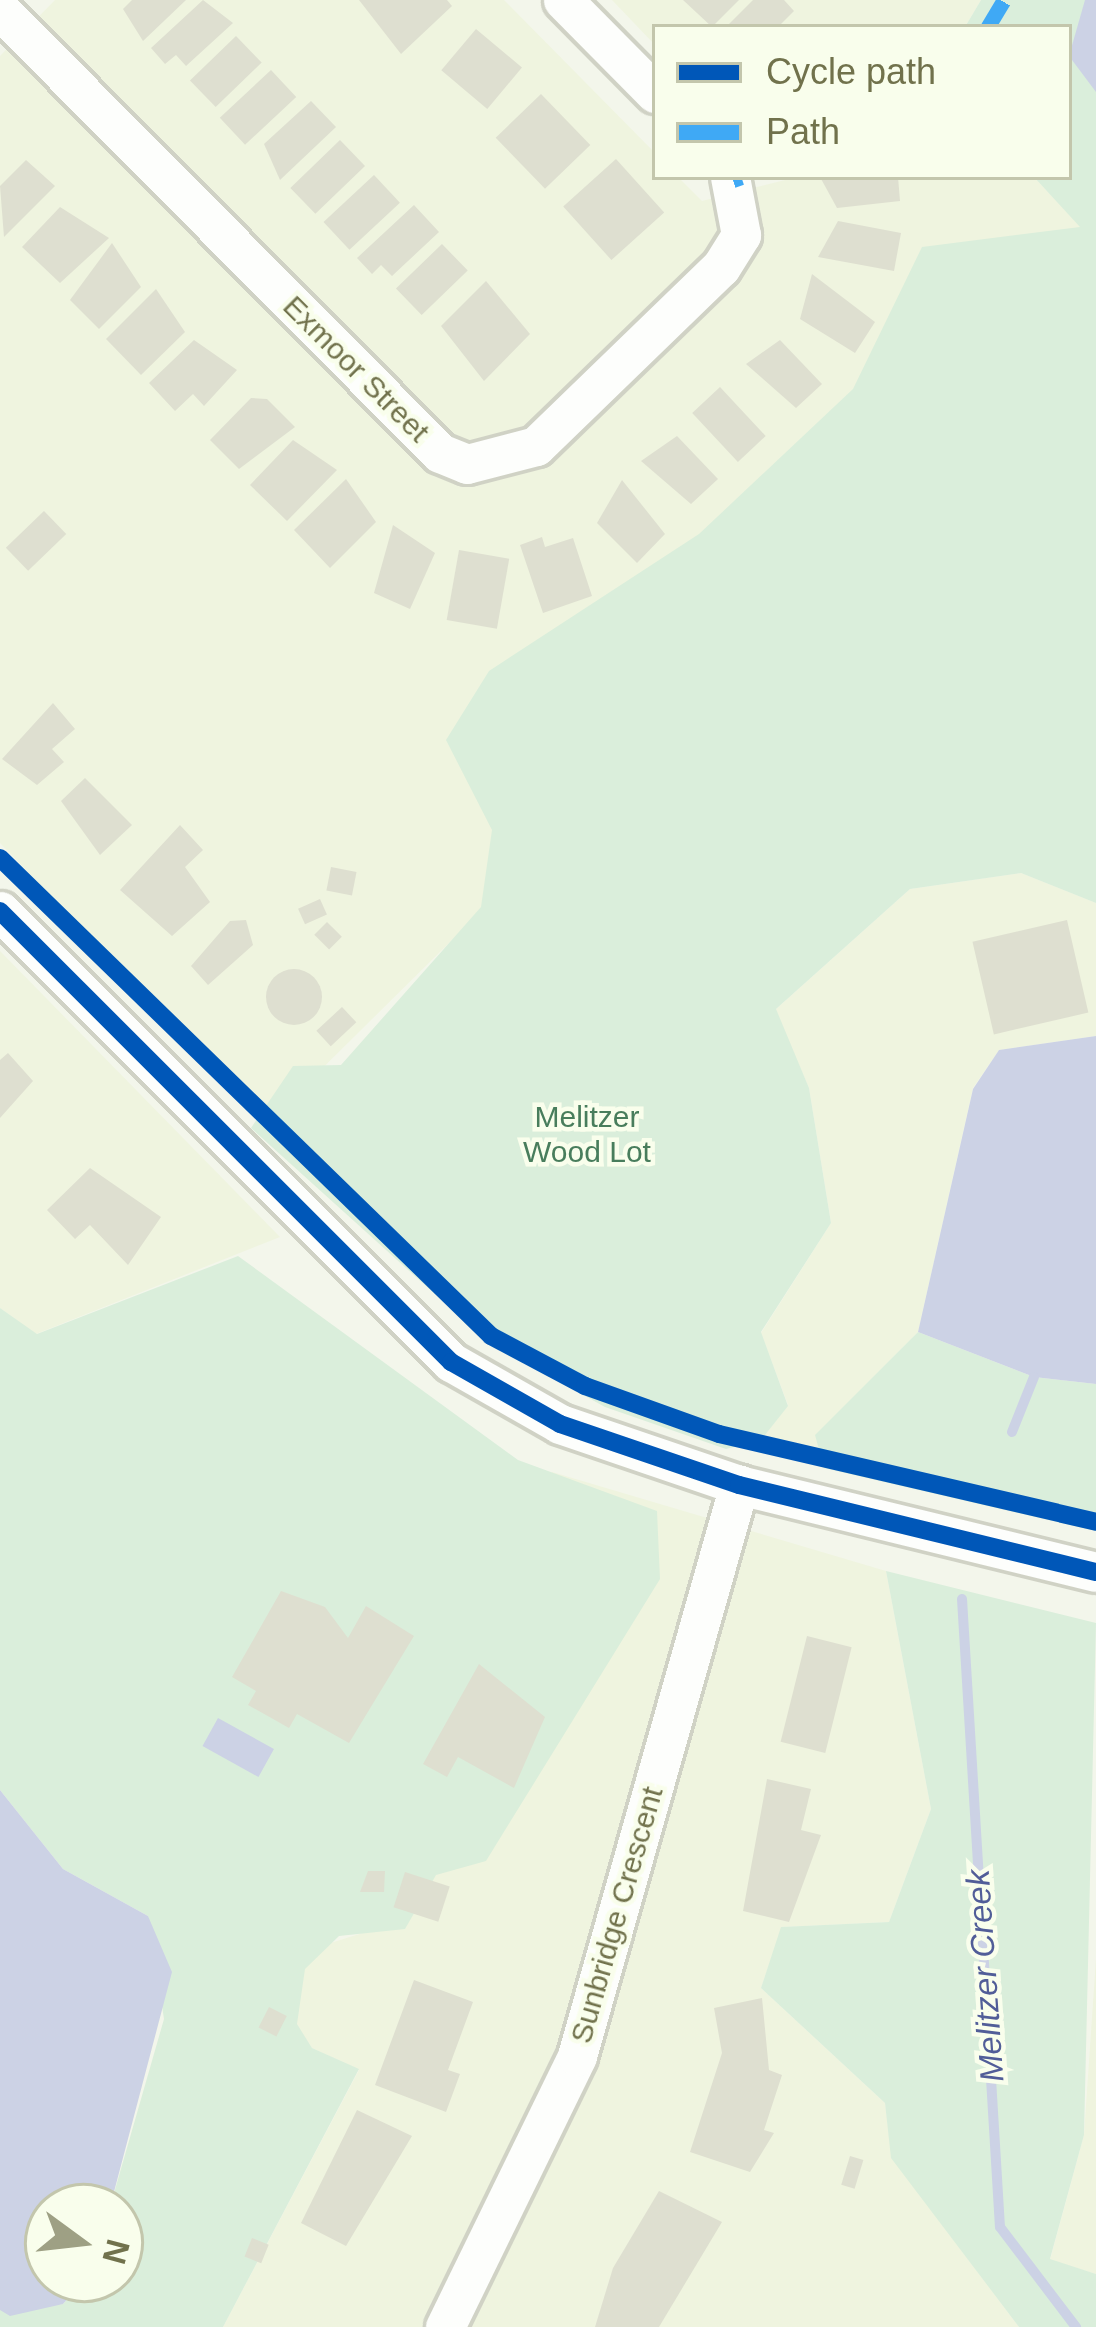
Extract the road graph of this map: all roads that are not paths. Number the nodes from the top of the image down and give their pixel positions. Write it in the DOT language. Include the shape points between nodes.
graph roads {
  1 [pos="563,0"];
  2 [pos="0,10"];
  3 [pos="652,90"];
  4 [pos="731,180"];
  5 [pos="0,911"];
  6 [pos="739,1485"];
  7 [pos="1096,1572"];
  8 [pos="446,2327"];
  1 -- 3 [label="street"];
  2 -- 4 [label="street, Exmoor Street" via="440,453 467,464 536,446 721,267 741,235"];
  5 -- 6 [label="street" via="452,1362 560,1424"];
  6 -- 7 [label="street"];
  6 -- 8 [label="street, Sunbridge Crescent" via="577,2056"];
}
